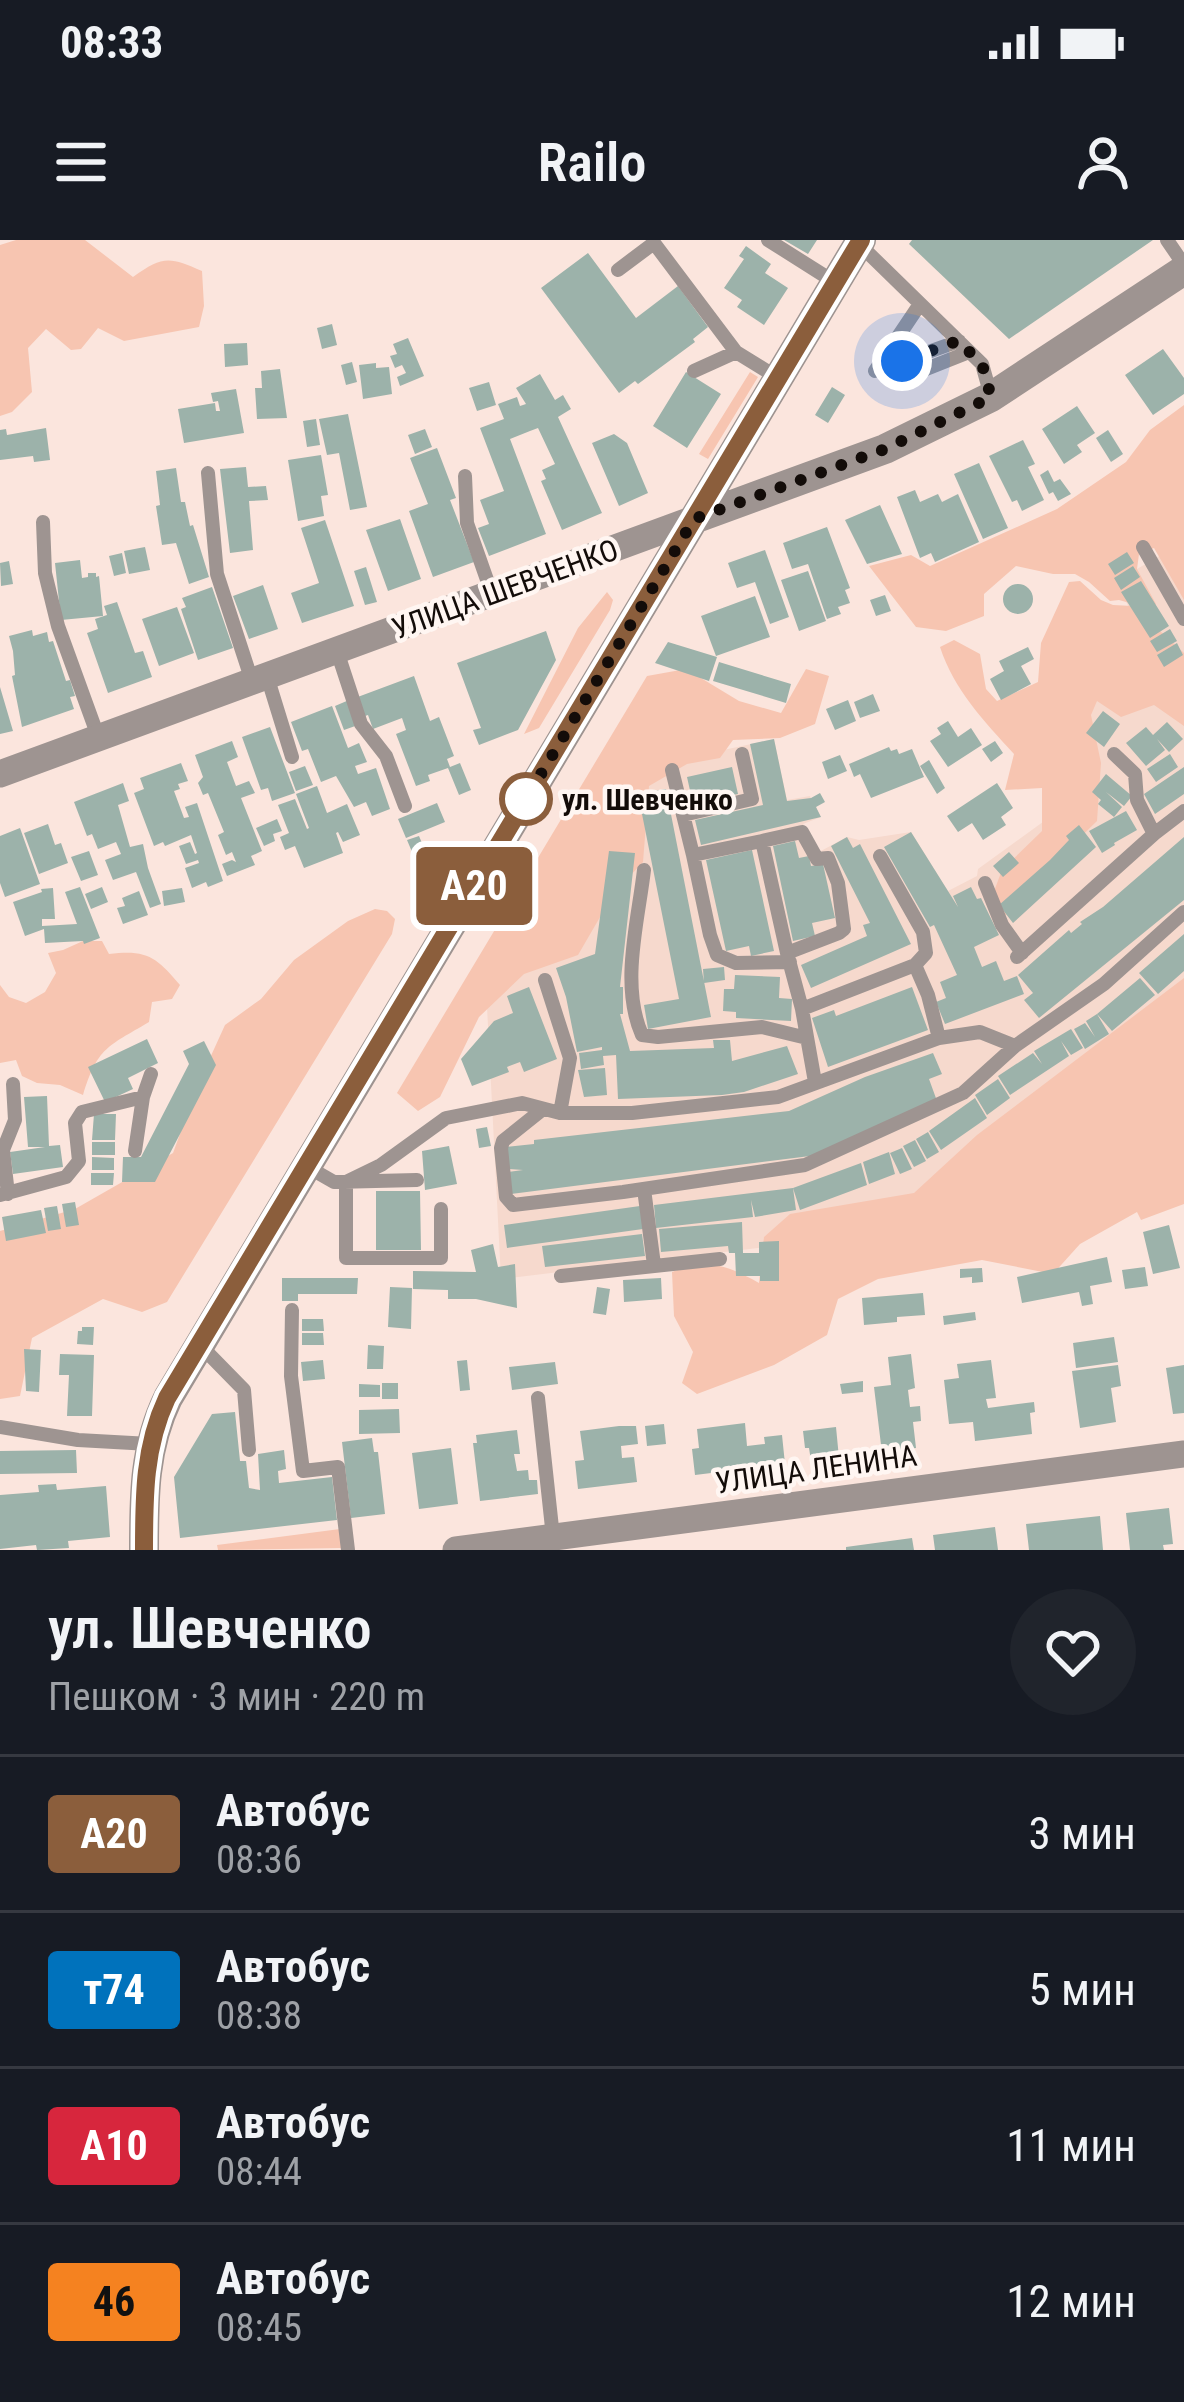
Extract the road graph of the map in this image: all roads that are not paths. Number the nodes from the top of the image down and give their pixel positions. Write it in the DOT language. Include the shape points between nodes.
graph roads {
  1 [pos="768,240"];
  2 [pos="1167,240"];
  3 [pos="860,242"];
  4 [pos="618,270"];
  5 [pos="1181,278"];
  6 [pos="836,283"];
  7 [pos="920,304"];
  8 [pos="964,346"];
  9 [pos="736,352"];
  10 [pos="694,370"];
  11 [pos="778,378"];
  12 [pos="991,397"];
  13 [pos="208,473"];
  14 [pos="465,476"];
  15 [pos="694,519"];
  16 [pos="43,522"];
  17 [pos="1143,547"];
  18 [pos="492,594"];
  19 [pos="1184,619"];
  20 [pos="337,651"];
  21 [pos="259,679"];
  22 [pos="99,739"];
  23 [pos="742,754"];
  24 [pos="1114,754"];
  25 [pos="292,757"];
  26 [pos="672,770"];
  27 [pos="0,774"];
  28 [pos="405,806"];
  29 [pos="1184,812"];
  30 [pos="683,814"];
  31 [pos="1154,834"];
  32 [pos="762,841"];
  33 [pos="693,855"];
  34 [pos="880,856"];
  35 [pos="644,870"];
  36 [pos="985,883"];
  37 [pos="1184,911"];
  38 [pos="788,958"];
  39 [pos="915,965"];
  40 [pos="545,980"];
  41 [pos="802,1009"];
  42 [pos="807,1038"];
  43 [pos="939,1038"];
  44 [pos="1015,1046"];
  45 [pos="151,1074"];
  46 [pos="815,1082"];
  47 [pos="13,1084"];
  48 [pos="143,1096"];
  49 [pos="543,1109"];
  50 [pos="560,1113"];
  51 [pos="135,1151"];
  52 [pos="306,1166"];
  53 [pos="417,1180"];
  54 [pos="346,1182"];
  55 [pos="644,1189"];
  56 [pos="4,1194"];
  57 [pos="441,1209"];
  58 [pos="720,1258"];
  59 [pos="654,1265"];
  60 [pos="561,1276"];
  61 [pos="292,1310"];
  62 [pos="200,1344"];
  63 [pos="538,1398"];
  64 [pos="0,1427"];
  65 [pos="149,1444"];
  66 [pos="249,1450"];
  67 [pos="1184,1454"];
  68 [pos="553,1538"];
  69 [pos="144,1550"];
  70 [pos="348,1550"];
  71 [pos="456,1550"];
  1 -- 6 [label="lane"];
  2 -- 5 [label="lane"];
  3 -- 6 [label="street"];
  3 -- 7 [label="lane"];
  4 -- 9 [label="lane" via="654,243"];
  5 -- 12 [label="street, УЛИЦА ШЕВЧЕНКО"];
  6 -- 11 [label="street"];
  7 -- 8 [label="lane"];
  7 -- 8 [label="lane" via="875,371 902,361 911,375"];
  8 -- 12 [label="lane" via="982,364"];
  9 -- 10 [label="lane"];
  9 -- 11 [label="lane"];
  11 -- 15 [label="street"];
  12 -- 15 [label="street, УЛИЦА ШЕВЧЕНКО" via="885,449"];
  13 -- 21 [label="lane" via="217,574"];
  14 -- 18 [label="lane" via="467,523"];
  15 -- 18 [label="street, УЛИЦА ШЕВЧЕНКО"];
  15 -- 52 [label="street"];
  16 -- 22 [label="lane" via="58,626"];
  17 -- 19 [label="lane"];
  18 -- 20 [label="street, УЛИЦА ШЕВЧЕНКО"];
  20 -- 21 [label="street, УЛИЦА ШЕВЧЕНКО"];
  20 -- 28 [label="lane" via="361,724 386,756"];
  21 -- 22 [label="street, УЛИЦА ШЕВЧЕНКО"];
  21 -- 25 [label="lane"];
  22 -- 27 [label="street, УЛИЦА ШЕВЧЕНКО"];
  23 -- 30 [label="lane" via="752,799"];
  24 -- 31 [label="lane" via="1135,774 1136,800"];
  26 -- 30 [label="lane"];
  29 -- 31 [label="lane"];
  30 -- 33 [label="lane"];
  31 -- 36 [label="lane" via="1019,955"];
  32 -- 33 [label="lane"];
  32 -- 38 [label="lane"];
  32 -- 38 [label="lane" via="802,832 817,859 828,858 838,883 844,929"];
  33 -- 38 [label="lane" via="717,955 736,964"];
  34 -- 39 [label="lane" via="923,932 926,953"];
  35 -- 42 [label="lane" via="631,986 642,1035 762,1028"];
  37 -- 44 [label="lane" via="1104,984"];
  38 -- 41 [label="lane"];
  39 -- 41 [label="lane"];
  39 -- 43 [label="lane"];
  40 -- 50 [label="lane" via="570,1058"];
  41 -- 42 [label="lane"];
  42 -- 46 [label="lane"];
  43 -- 44 [label="lane" via="980,1032"];
  43 -- 46 [label="lane"];
  44 -- 55 [label="lane" via="963,1093 805,1165"];
  45 -- 48 [label="lane"];
  46 -- 50 [label="lane" via="778,1097"];
  47 -- 56 [label="lane"];
  48 -- 51 [label="lane"];
  48 -- 56 [label="lane" via="82,1112 75,1123 79,1161 67,1177"];
  49 -- 50 [label="lane"];
  49 -- 54 [label="lane" via="523,1103 446,1118"];
  49 -- 55 [label="lane" via="503,1141 510,1202"];
  52 -- 54 [label="lane"];
  52 -- 62 [label="street"];
  53 -- 54 [label="lane"];
  54 -- 57 [label="lane" via="346,1258 441,1258"];
  55 -- 59 [label="lane"];
  58 -- 59 [label="lane"];
  59 -- 60 [label="lane"];
  61 -- 70 [label="lane" via="303,1472 338,1467"];
  62 -- 65 [label="street"];
  62 -- 66 [label="lane" via="244,1390"];
  63 -- 68 [label="lane"];
  64 -- 65 [label="lane"];
  65 -- 69 [label="street"];
  67 -- 68 [label="street, УЛИЦА ЛЕНИНА"];
  68 -- 71 [label="street, УЛИЦА ЛЕНИНА"];
}
